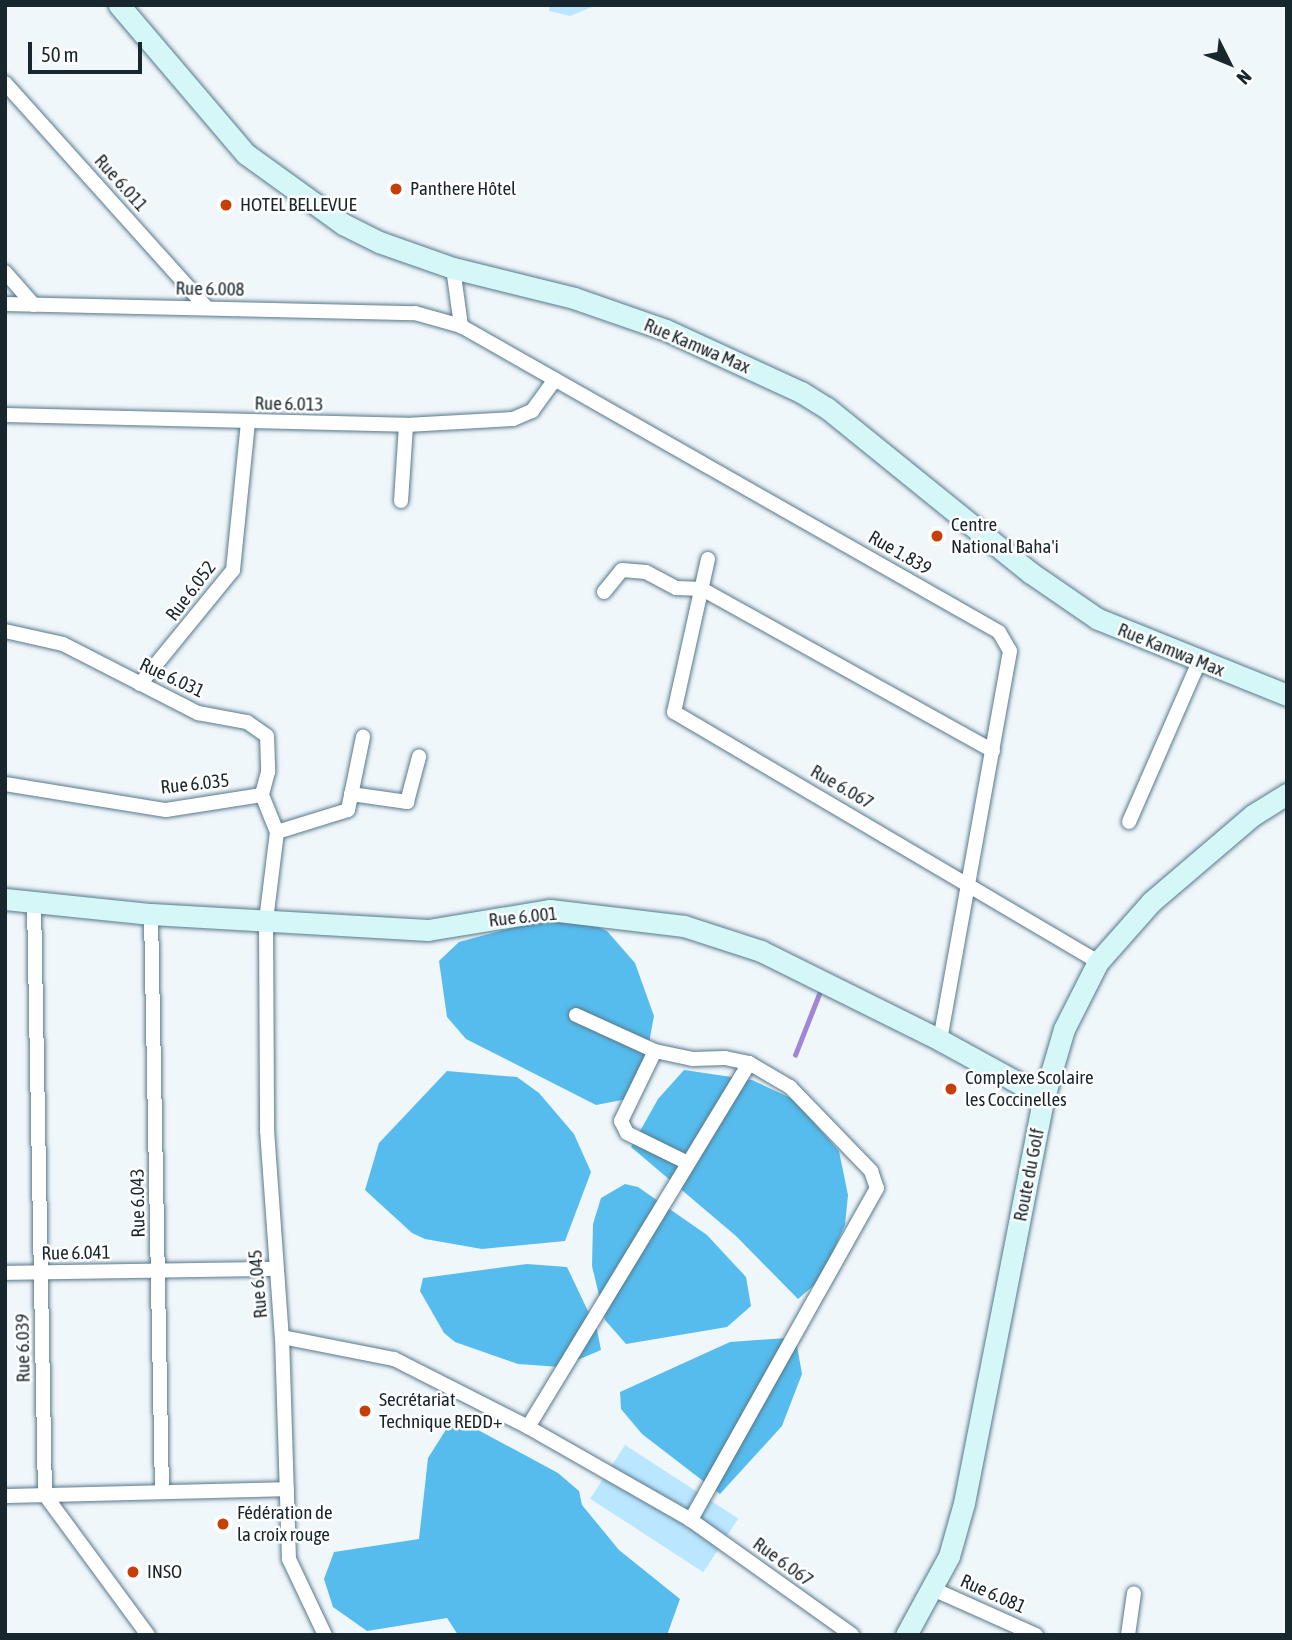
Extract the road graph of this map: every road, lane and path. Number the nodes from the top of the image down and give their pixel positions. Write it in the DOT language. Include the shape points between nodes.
graph roads {
  1 [pos="119,5"];
  2 [pos="5,83"];
  3 [pos="453,268"];
  4 [pos="5,272"];
  5 [pos="5,304"];
  6 [pos="34,305"];
  7 [pos="207,308"];
  8 [pos="415,313"];
  9 [pos="461,326"];
  10 [pos="555,379"];
  11 [pos="5,415"];
  12 [pos="248,422"];
  13 [pos="406,425"];
  14 [pos="401,501"];
  15 [pos="708,559"];
  16 [pos="702,589"];
  17 [pos="604,592"];
  18 [pos="5,631"];
  19 [pos="1199,662"];
  20 [pos="140,684"];
  21 [pos="1287,695"];
  22 [pos="363,737"];
  23 [pos="993,751"];
  24 [pos="419,757"];
  25 [pos="5,784"];
  26 [pos="351,794"];
  27 [pos="1287,794"];
  28 [pos="262,795"];
  29 [pos="1129,822"];
  30 [pos="277,832"];
  31 [pos="970,882"];
  32 [pos="5,900"];
  33 [pos="34,902"];
  34 [pos="151,914"];
  35 [pos="266,920"];
  36 [pos="1098,962"];
  37 [pos="576,1015"];
  38 [pos="940,1040"];
  39 [pos="654,1051"];
  40 [pos="749,1063"];
  41 [pos="1044,1097"];
  42 [pos="686,1162"];
  43 [pos="274,1269"];
  44 [pos="158,1271"];
  45 [pos="5,1273"];
  46 [pos="41,1273"];
  47 [pos="282,1337"];
  48 [pos="528,1427"];
  49 [pos="287,1489"];
  50 [pos="162,1492"];
  51 [pos="46,1495"];
  52 [pos="5,1496"];
  53 [pos="691,1520"];
  54 [pos="933,1589"];
  55 [pos="1134,1593"];
  56 [pos="148,1635"];
  57 [pos="325,1635"];
  58 [pos="852,1635"];
  59 [pos="906,1635"];
  60 [pos="1037,1635"];
  61 [pos="1128,1635"];
  1 -- 3 [label="main road, Rue Kamwa Max" via="246,154 306,201 379,242"];
  2 -- 7 [label="street, Rue 6.011"];
  3 -- 9 [label="street"];
  3 -- 19 [label="main road, Rue Kamwa Max" via="574,298 666,330 800,392 827,408 1098,620"];
  4 -- 6 [label="street"];
  5 -- 6 [label="street, Rue 6.008"];
  6 -- 7 [label="street, Rue 6.008"];
  7 -- 8 [label="street, Rue 6.008"];
  8 -- 9 [label="street, Rue 1.839"];
  9 -- 10 [label="street, Rue 1.839"];
  10 -- 13 [label="street, Rue 6.013" via="532,411 513,419"];
  10 -- 23 [label="street, Rue 1.839" via="999,632 1010,651"];
  11 -- 12 [label="street, Rue 6.013"];
  12 -- 13 [label="street, Rue 6.013"];
  12 -- 20 [label="street, Rue 6.052" via="233,570"];
  13 -- 14 [label="street"];
  15 -- 16 [label="street, Rue 6.067"];
  16 -- 17 [label="street" via="676,588 646,572 622,570"];
  16 -- 23 [label="street"];
  16 -- 31 [label="street, Rue 6.067" via="674,712"];
  18 -- 20 [label="street, Rue 6.031" via="62,644"];
  19 -- 21 [label="main road, Rue Kamwa Max"];
  19 -- 29 [label="street"];
  20 -- 28 [label="street, Rue 6.031" via="198,713 247,722 267,736 268,772"];
  22 -- 26 [label="street"];
  23 -- 31 [label="street, Rue 1.839"];
  24 -- 26 [label="street" via="407,802"];
  25 -- 28 [label="street, Rue 6.035" via="166,810"];
  26 -- 30 [label="street" via="348,810"];
  27 -- 36 [label="main road, Route du Golf" via="1151,902"];
  28 -- 30 [label="street"];
  30 -- 35 [label="street"];
  31 -- 36 [label="street, Rue 6.067"];
  31 -- 38 [label="street, Rue 1.839"];
  32 -- 33 [label="main road, Rue 6.001"];
  33 -- 34 [label="main road, Rue 6.001"];
  33 -- 46 [label="street, Rue 6.039"];
  34 -- 35 [label="main road, Rue 6.001"];
  34 -- 44 [label="street, Rue 6.043"];
  35 -- 38 [label="main road, Rue 6.001" via="428,930 550,910 684,926 761,951"];
  35 -- 43 [label="street, Rue 6.045" via="267,1130"];
  36 -- 41 [label="main road, Route du Golf" via="1064,1029"];
  37 -- 39 [label="street"];
  38 -- 41 [label="main road, Rue 6.001"];
  39 -- 40 [label="street"];
  39 -- 42 [label="street" via="621,1121 627,1133"];
  40 -- 42 [label="street"];
  40 -- 53 [label="street" via="790,1087 871,1171 877,1188"];
  41 -- 54 [label="main road, Route du Golf" via="964,1503 954,1542"];
  42 -- 48 [label="street"];
  43 -- 44 [label="street, Rue 6.041"];
  43 -- 47 [label="street, Rue 6.045"];
  44 -- 46 [label="street, Rue 6.041"];
  44 -- 50 [label="street, Rue 6.043"];
  45 -- 46 [label="street, Rue 6.041"];
  46 -- 51 [label="street, Rue 6.039"];
  47 -- 48 [label="street, Rue 6.067" via="394,1359"];
  47 -- 49 [label="street, Rue 6.045"];
  48 -- 53 [label="street, Rue 6.067"];
  49 -- 50 [label="street"];
  49 -- 57 [label="street, Rue 6.045" via="289,1559"];
  50 -- 51 [label="street"];
  51 -- 52 [label="street"];
  51 -- 56 [label="street"];
  53 -- 58 [label="street, Rue 6.067"];
  54 -- 59 [label="main road, Route du Golf"];
  54 -- 60 [label="street, Rue 6.081"];
  55 -- 61 [label="street"];
}
